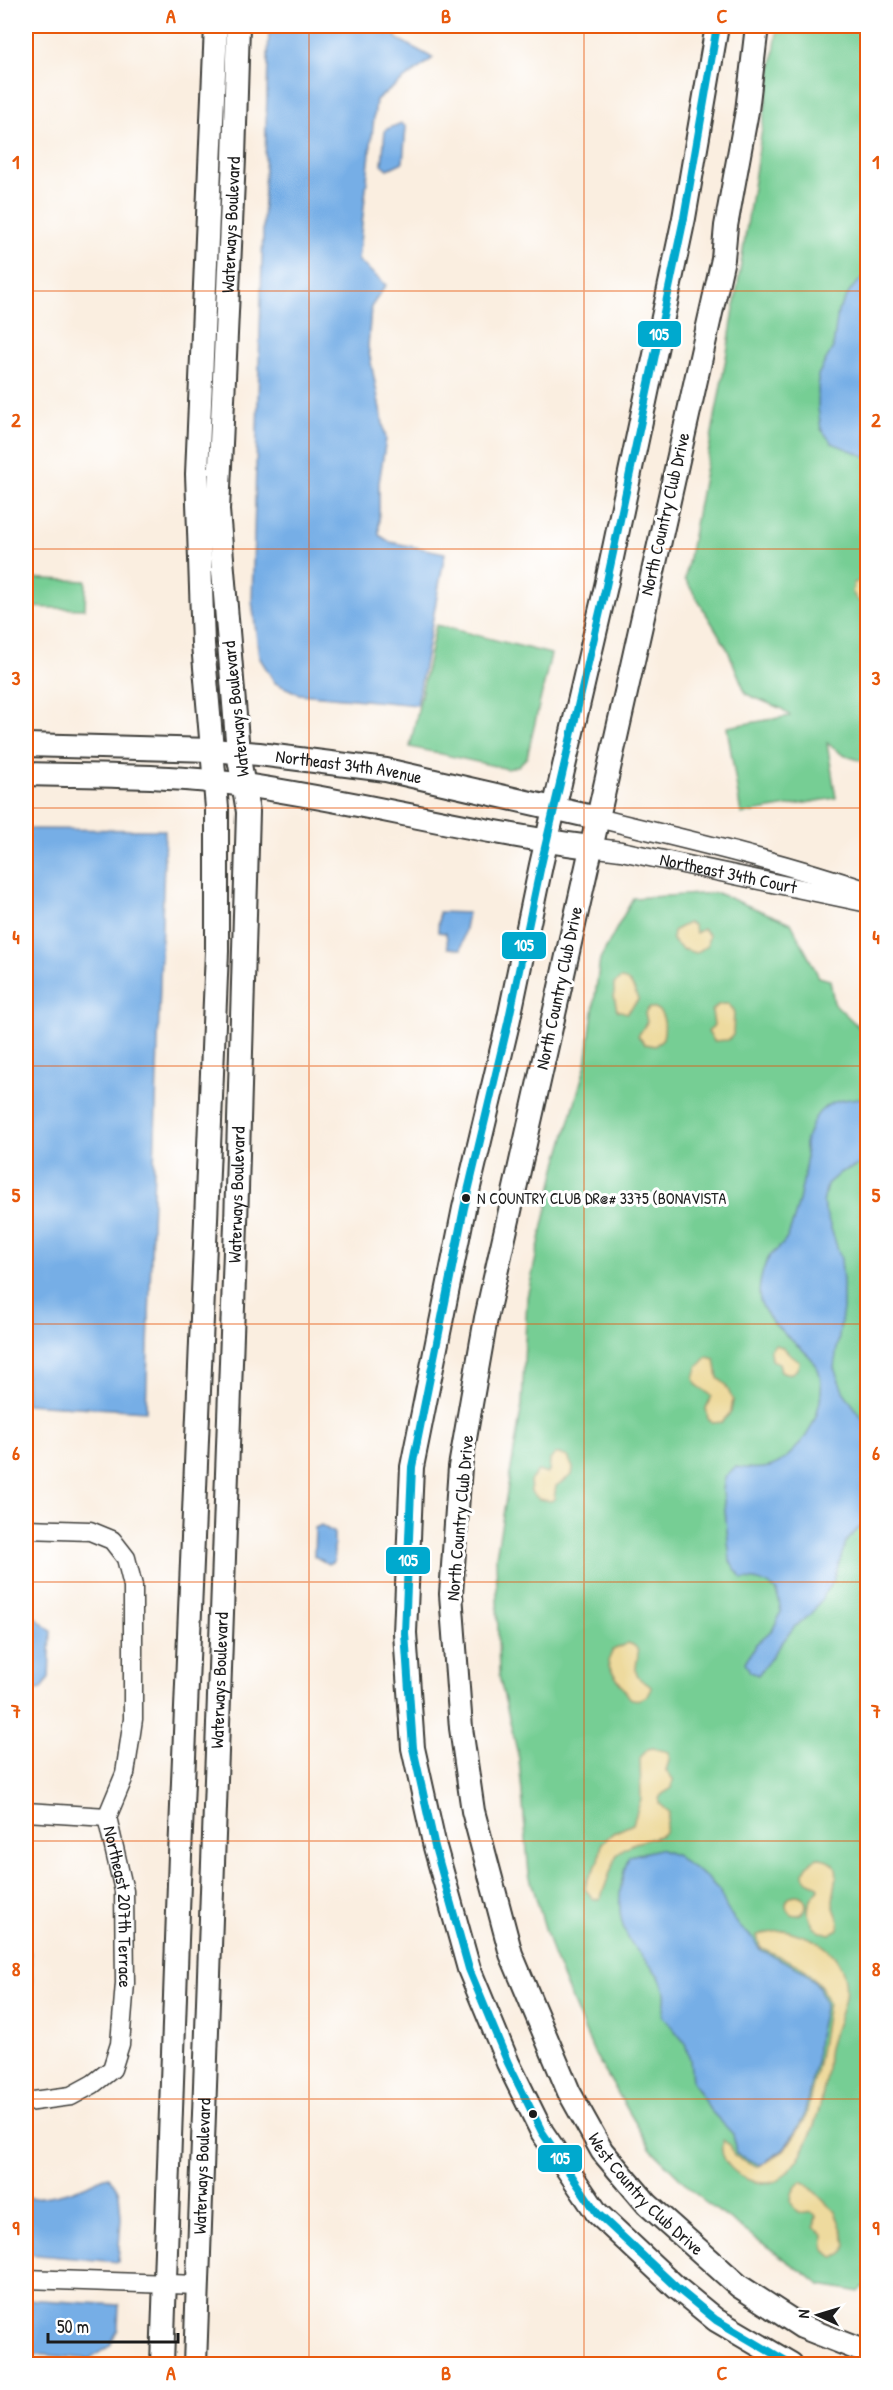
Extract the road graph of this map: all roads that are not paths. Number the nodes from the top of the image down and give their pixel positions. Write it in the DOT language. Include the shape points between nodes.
graph roads {
  1 [pos="216,26"];
  2 [pos="238,26"];
  3 [pos="717,26"];
  4 [pos="757,26"];
  5 [pos="26,745"];
  6 [pos="212,750"];
  7 [pos="238,752"];
  8 [pos="26,774"];
  9 [pos="215,782"];
  10 [pos="243,785"];
  11 [pos="554,808"];
  12 [pos="597,818"];
  13 [pos="547,841"];
  14 [pos="590,847"];
  15 [pos="867,891"];
  16 [pos="867,903"];
  17 [pos="26,1529"];
  18 [pos="26,1812"];
  19 [pos="107,1817"];
  20 [pos="511,1954"];
  21 [pos="26,2102"];
  22 [pos="26,2278"];
  23 [pos="165,2284"];
  24 [pos="198,2285"];
  25 [pos="867,2353"];
  26 [pos="162,2364"];
  27 [pos="195,2364"];
  28 [pos="791,2364"];
  1 -- 6 [label="street, Waterways Boulevard" via="197,474 203,644"];
  2 -- 7 [label="street, Waterways Boulevard" via="218,510"];
  3 -- 11 [label="street" via="684,218 606,586"];
  4 -- 12 [label="street, North Country Club Drive" via="723,259"];
  5 -- 6 [label="street, Northeast 34th Avenue"];
  6 -- 7 [label="street, Northeast 34th Avenue"];
  6 -- 9 [label="street, Waterways Boulevard"];
  7 -- 10 [label="street, Waterways Boulevard"];
  7 -- 11 [label="street, Northeast 34th Avenue" via="386,770"];
  8 -- 9 [label="street, Northeast 34th Avenue"];
  9 -- 10 [label="street, Northeast 34th Avenue"];
  9 -- 23 [label="street, Waterways Boulevard" via="217,951"];
  10 -- 13 [label="street, Northeast 34th Avenue"];
  10 -- 24 [label="street, Waterways Boulevard" via="248,812 236,1223"];
  11 -- 12 [label="street, Northeast 34th Avenue"];
  11 -- 13 [label="street"];
  12 -- 14 [label="street, North Country Club Drive"];
  12 -- 15 [label="street, Northeast 34th Court" via="746,855"];
  13 -- 14 [label="street, Northeast 34th Avenue"];
  13 -- 28 [label="street" via="464,1208 412,1467 405,1633 413,1748 469,1969 542,2132 597,2213 677,2288 716,2320"];
  14 -- 16 [label="street, Northeast 34th Court"];
  14 -- 20 [label="street, North Country Club Drive" via="486,1318 460,1467 451,1594 461,1728 473,1811"];
  17 -- 19 [label="street, Northeast 207th Terrace" via="90,1531 112,1540 126,1558 133,1586 133,1719 125,1774"];
  18 -- 19 [label="street"];
  19 -- 21 [label="street, Northeast 207th Terrace" via="124,1890 125,1983 120,2044 112,2069 93,2084 71,2096"];
  20 -- 25 [label="street, West Country Club Drive" via="569,2092 602,2151 647,2204 739,2286 802,2327"];
  22 -- 23 [label="street"];
  23 -- 24 [label="street"];
  23 -- 26 [label="street, Waterways Boulevard"];
  24 -- 27 [label="street, Waterways Boulevard"];
}
